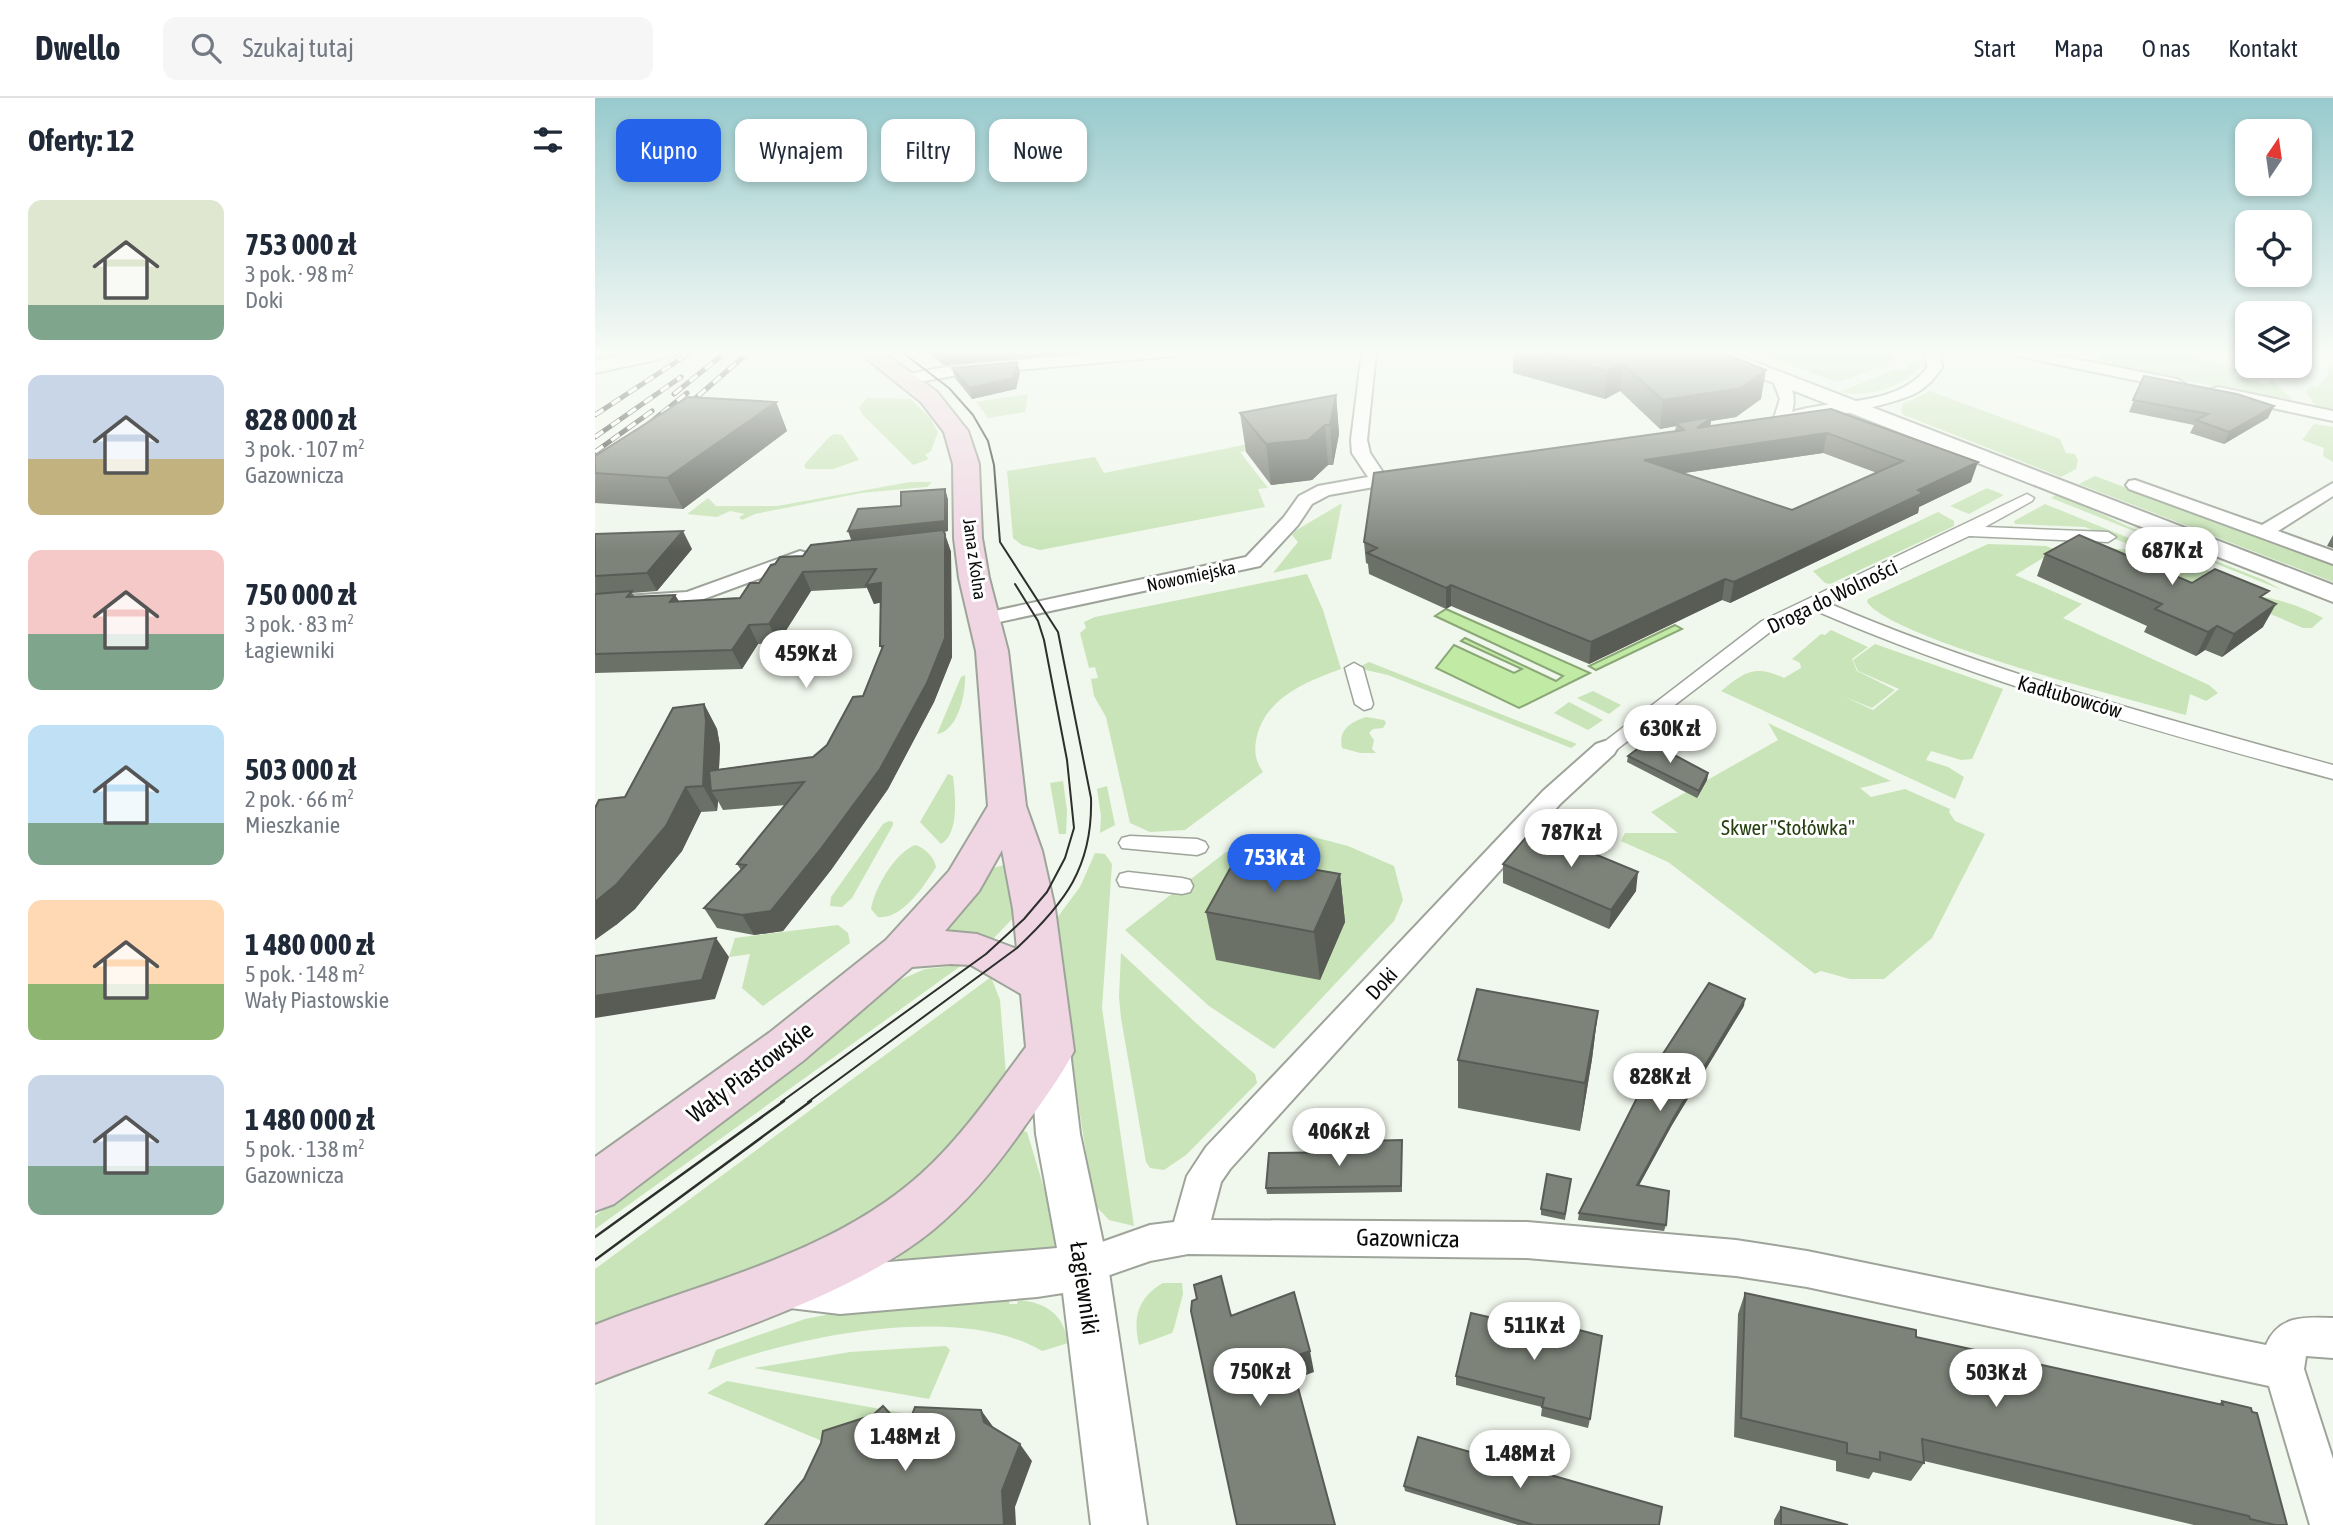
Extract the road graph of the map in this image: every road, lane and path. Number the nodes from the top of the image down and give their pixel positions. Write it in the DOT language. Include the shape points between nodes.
graph roads {
  1 [pos="946,419"];
  2 [pos="1361,419"];
  3 [pos="1883,419"];
  4 [pos="1430,472"];
  5 [pos="1379,480"];
  6 [pos="2135,485"];
  7 [pos="2333,488"];
  8 [pos="2027,498"];
  9 [pos="1966,531"];
  10 [pos="2264,532"];
  11 [pos="2108,537"];
  12 [pos="811,554"];
  13 [pos="2333,558"];
  14 [pos="2333,594"];
  15 [pos="1814,603"];
  16 [pos="595,604"];
  17 [pos="985,619"];
  18 [pos="1354,668"];
  19 [pos="1364,704"];
  20 [pos="1605,749"];
  21 [pos="2333,772"];
  22 [pos="1007,806"];
  23 [pos="1130,843"];
  24 [pos="1197,847"];
  25 [pos="1128,880"];
  26 [pos="1182,886"];
  27 [pos="901,952"];
  28 [pos="1041,984"];
  29 [pos="1050,1051"];
  30 [pos="595,1187"];
  31 [pos="1188,1237"];
  32 [pos="1737,1258"];
  33 [pos="1084,1266"];
  34 [pos="784,1283"];
  35 [pos="2333,1338"];
  36 [pos="595,1354"];
  37 [pos="2284,1369"];
  38 [pos="1119,1525"];
  39 [pos="2332,1525"];
  1 -- 17 [label="main road, Jana z Kolna" via="956,431 966,464 958,540"];
  2 -- 5 [label="street" via="1361,453"];
  3 -- 14 [label="street"];
  4 -- 5 [label="street, Nowomiejska"];
  5 -- 17 [label="street, Nowomiejska" via="1324,490 1305,500 1253,562"];
  6 -- 10 [label="street"];
  7 -- 10 [label="street"];
  8 -- 9 [label="street, Droga do Wolności"];
  9 -- 11 [label="street, Droga do Wolności"];
  9 -- 15 [label="street, Droga do Wolności"];
  10 -- 13 [label="street"];
  12 -- 16 [label="street" via="690,598"];
  15 -- 20 [label="street, Droga do Wolności" via="1756,632"];
  15 -- 21 [label="street, Kadłubowców" via="1916,647 1997,674"];
  17 -- 22 [label="main road, Jana z Kolna"];
  18 -- 19 [label="street"];
  20 -- 31 [label="street, Doki" via="1552,797 1218,1158 1205,1176"];
  22 -- 27 [label="main road" via="964,881"];
  22 -- 28 [label="main road, Jana z Kolna" via="1034,909"];
  23 -- 24 [label="street"];
  25 -- 26 [label="street"];
  27 -- 28 [label="main road" via="969,948"];
  27 -- 30 [label="main road, Wały Piastowskie" via="786,1047"];
  28 -- 29 [label="main road"];
  29 -- 33 [label="street, Łagiewniki" via="1058,1134"];
  29 -- 34 [label="main road" via="984,1143 938,1192 899,1224 854,1251"];
  31 -- 32 [label="street, Gazownicza" via="1527,1240"];
  31 -- 33 [label="street, Gazownicza" via="1150,1243"];
  32 -- 37 [label="street"];
  33 -- 34 [label="street" via="840,1290"];
  33 -- 38 [label="street, Łagiewniki"];
  34 -- 36 [label="main road"];
  35 -- 37 [label="street" via="2300,1336 2286,1346"];
  37 -- 39 [label="street"];
}
